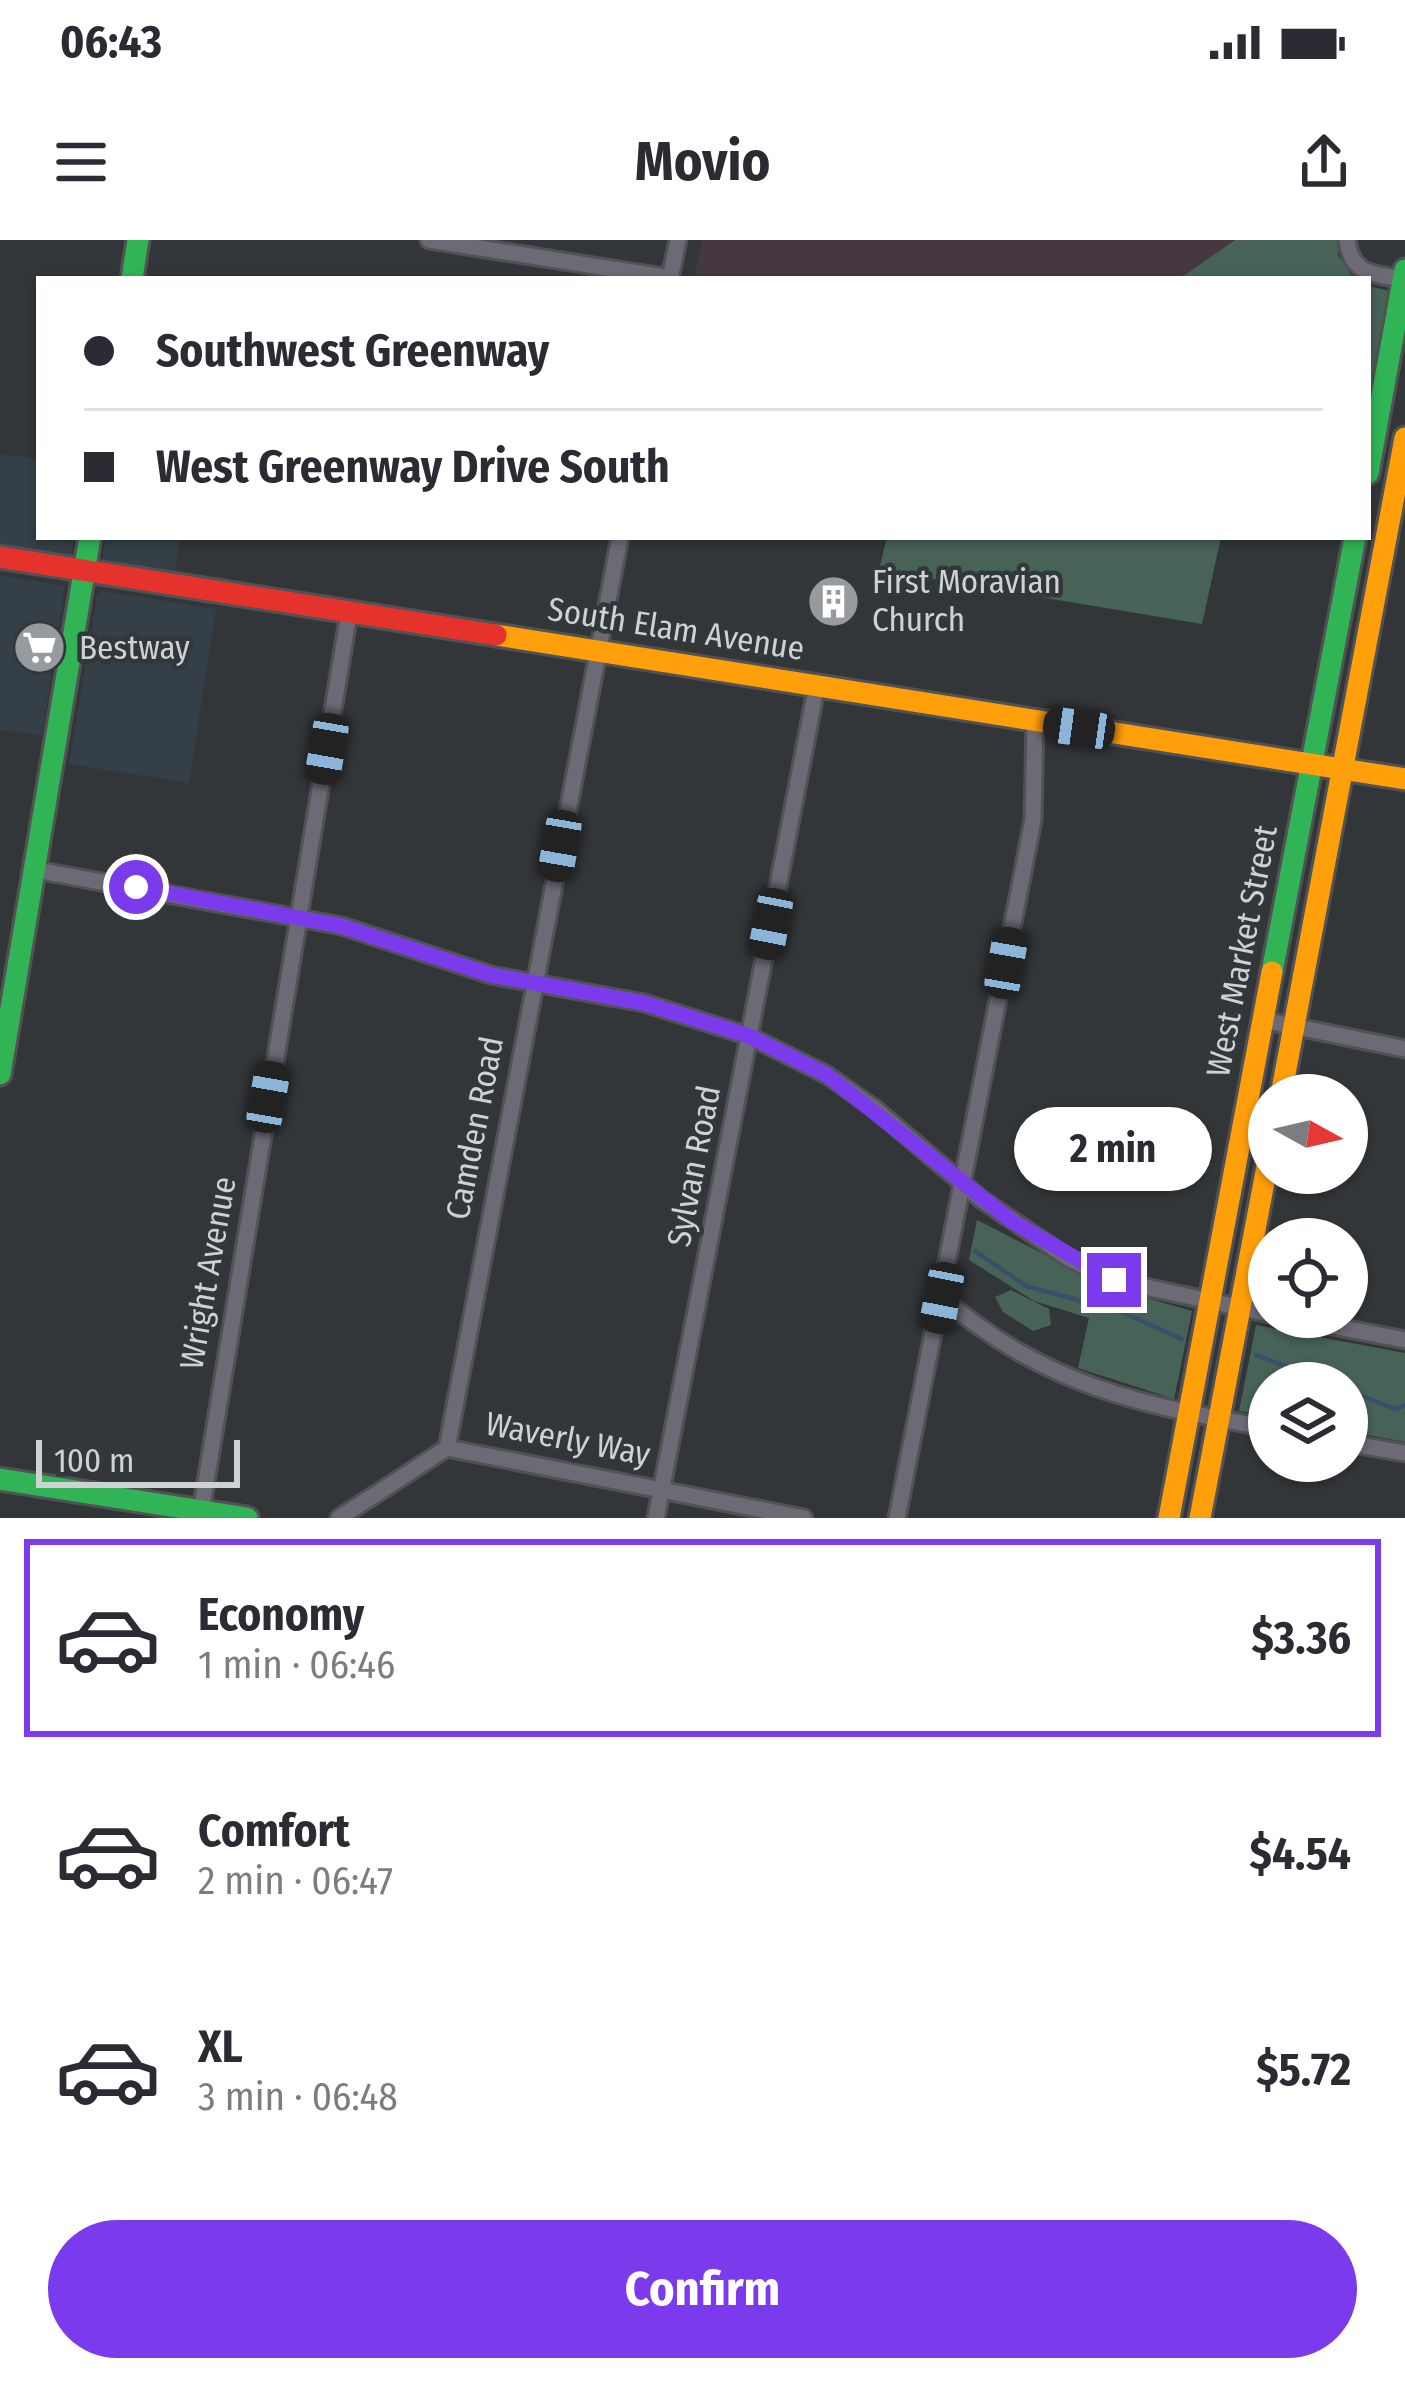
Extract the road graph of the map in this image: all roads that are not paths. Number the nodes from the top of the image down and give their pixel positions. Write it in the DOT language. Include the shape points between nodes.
graph roads {
  1 [pos="139,240"];
  2 [pos="429,240"];
  3 [pos="678,240"];
  4 [pos="1347,240"];
  5 [pos="133,276"];
  6 [pos="651,276"];
  7 [pos="671,276"];
  8 [pos="1404,276"];
  9 [pos="1405,438"];
  10 [pos="1371,456"];
  11 [pos="89,540"];
  12 [pos="619,540"];
  13 [pos="1354,540"];
  14 [pos="0,557"];
  15 [pos="84,570"];
  16 [pos="349,613"];
  17 [pos="596,649"];
  18 [pos="817,684"];
  19 [pos="1035,721"];
  20 [pos="1312,762"];
  21 [pos="1342,767"];
  22 [pos="1405,779"];
  23 [pos="36,870"];
  24 [pos="299,919"];
  25 [pos="534,982"];
  26 [pos="1263,1020"];
  27 [pos="1294,1027"];
  28 [pos="749,1036"];
  29 [pos="1405,1049"];
  30 [pos="0,1074"];
  31 [pos="1285,1074"];
  32 [pos="962,1178"];
  33 [pos="1262,1194"];
  34 [pos="942,1298"];
  35 [pos="1210,1302"];
  36 [pos="1241,1308"];
  37 [pos="1248,1310"];
  38 [pos="1368,1333"];
  39 [pos="1405,1340"];
  40 [pos="1188,1413"];
  41 [pos="1220,1419"];
  42 [pos="1248,1424"];
  43 [pos="1368,1447"];
  44 [pos="447,1448"];
  45 [pos="1405,1453"];
  46 [pos="0,1479"];
  47 [pos="662,1489"];
  48 [pos="201,1514"];
  49 [pos="247,1518"];
  50 [pos="339,1518"];
  51 [pos="656,1518"];
  52 [pos="804,1518"];
  53 [pos="897,1518"];
  54 [pos="1168,1518"];
  55 [pos="1200,1518"];
  1 -- 5 [label="street"];
  2 -- 6 [label="street"];
  3 -- 7 [label="street"];
  4 -- 8 [label="street" via="1364,273"];
  8 -- 10 [label="street"];
  9 -- 21 [label="street, West Market Street"];
  11 -- 15 [label="street"];
  12 -- 17 [label="street, Camden Road"];
  13 -- 20 [label="street, West Market Street"];
  14 -- 15 [label="street, South Elam Avenue"];
  15 -- 16 [label="street, South Elam Avenue"];
  15 -- 23 [label="street"];
  16 -- 17 [label="street, South Elam Avenue"];
  16 -- 24 [label="street, Wright Avenue"];
  17 -- 18 [label="street, South Elam Avenue"];
  17 -- 25 [label="street, Camden Road"];
  18 -- 19 [label="street, South Elam Avenue"];
  18 -- 28 [label="street, Sylvan Road"];
  19 -- 20 [label="street, South Elam Avenue"];
  19 -- 32 [label="street" via="1033,820"];
  20 -- 21 [label="street, South Elam Avenue"];
  20 -- 26 [label="street, West Market Street"];
  21 -- 22 [label="street, South Elam Avenue"];
  21 -- 27 [label="street, West Market Street"];
  23 -- 24 [label="street"];
  23 -- 30 [label="street"];
  24 -- 25 [label="street"];
  24 -- 48 [label="street, Wright Avenue"];
  25 -- 28 [label="street" via="644,1003"];
  25 -- 44 [label="street, Camden Road"];
  26 -- 27 [label="street"];
  26 -- 35 [label="street, West Market Street"];
  27 -- 29 [label="street"];
  27 -- 31 [label="street, West Market Street"];
  28 -- 32 [label="street" via="827,1075"];
  28 -- 47 [label="street, Sylvan Road"];
  32 -- 34 [label="street"];
  32 -- 35 [label="street" via="1068,1258 1114,1280"];
  33 -- 36 [label="street"];
  34 -- 40 [label="street" via="1053,1372 1144,1406"];
  34 -- 53 [label="street"];
  35 -- 36 [label="street"];
  35 -- 40 [label="street, West Market Street"];
  36 -- 37 [label="street"];
  36 -- 41 [label="street"];
  38 -- 39 [label="street"];
  40 -- 41 [label="street"];
  40 -- 54 [label="street, West Market Street"];
  41 -- 42 [label="street"];
  41 -- 55 [label="street"];
  43 -- 45 [label="street"];
  44 -- 47 [label="street, Waverly Way"];
  44 -- 50 [label="street, Waverly Way"];
  46 -- 48 [label="street"];
  47 -- 51 [label="street, Sylvan Road"];
  47 -- 52 [label="street, Waverly Way"];
  48 -- 49 [label="street"];
}
